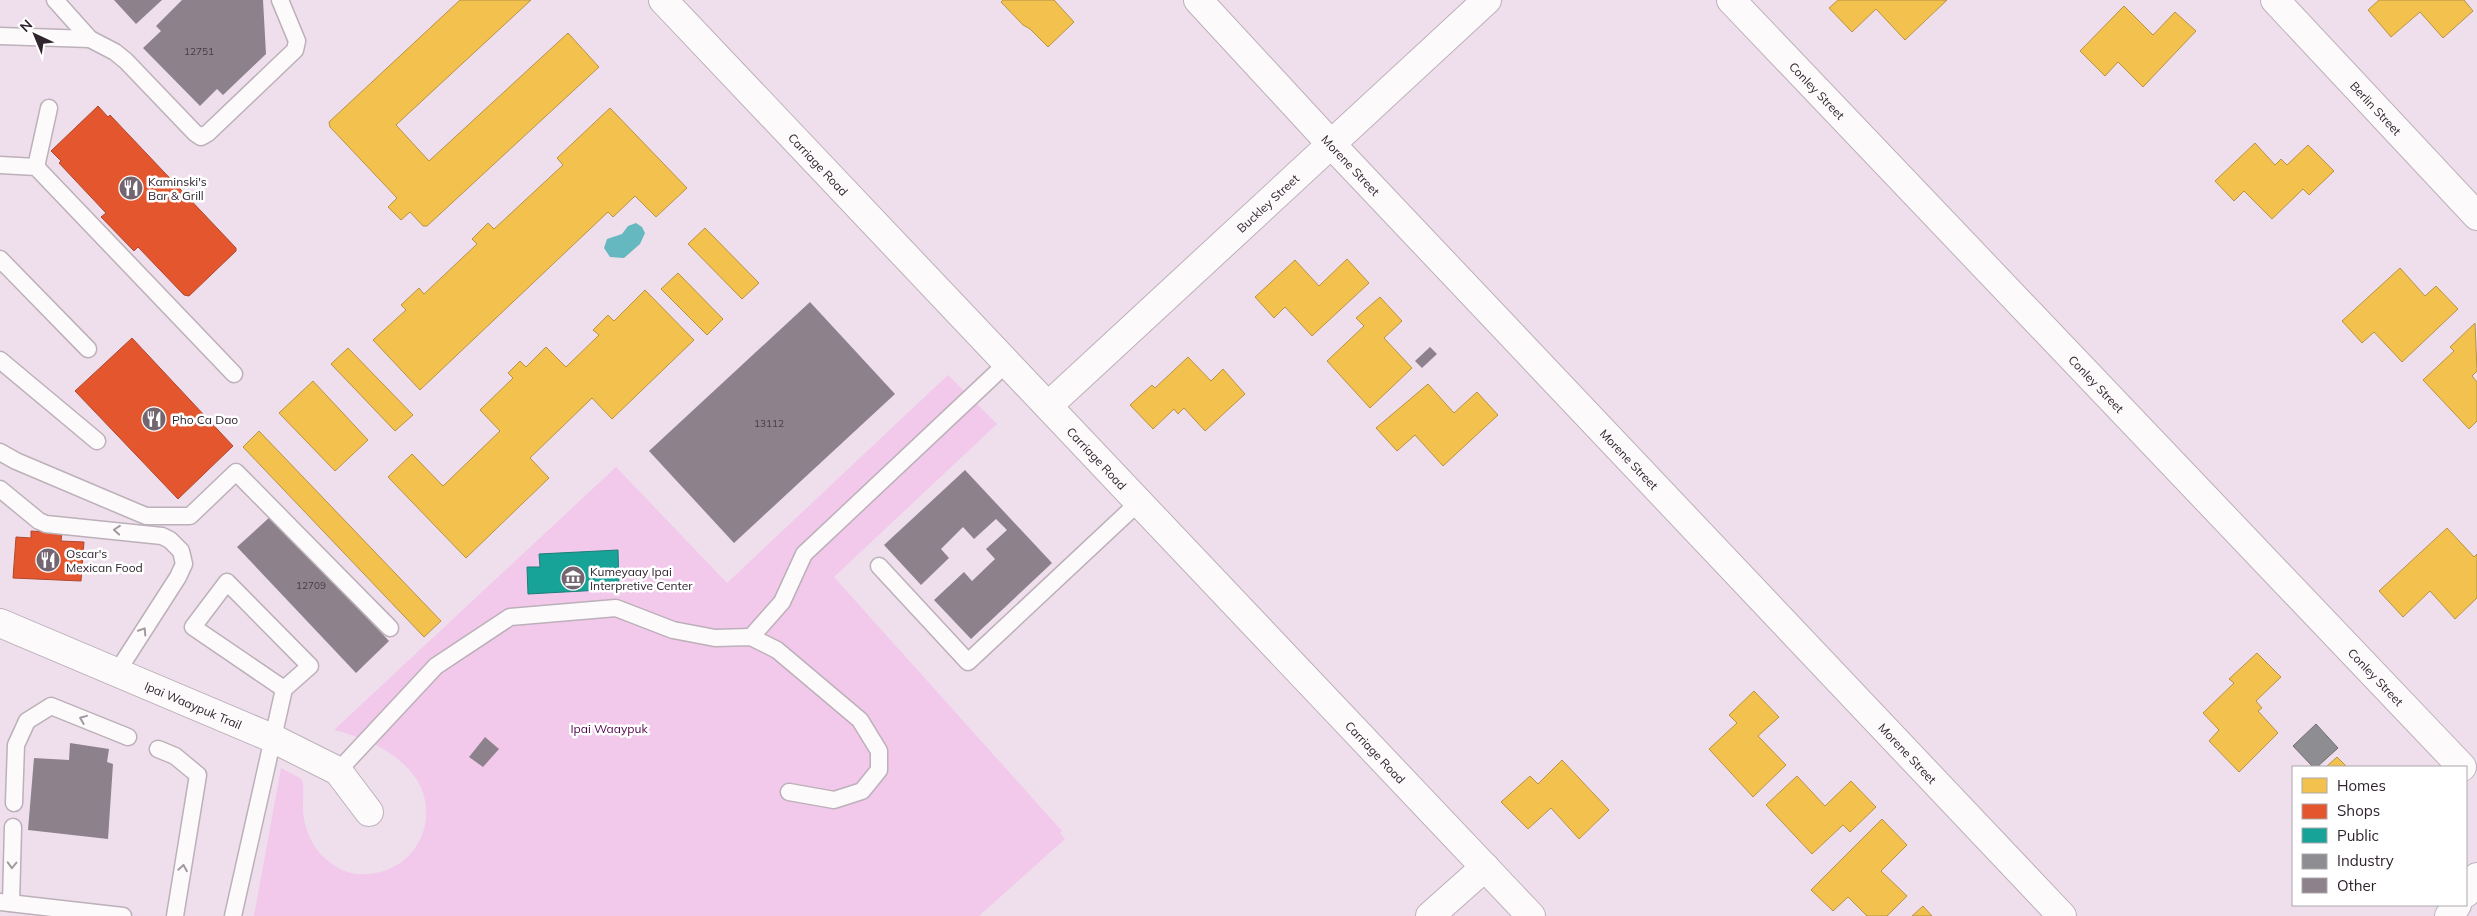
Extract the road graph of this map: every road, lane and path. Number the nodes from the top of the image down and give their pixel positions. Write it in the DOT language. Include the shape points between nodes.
graph roads {
  1 [pos="55,0"];
  2 [pos="280,0"];
  3 [pos="663,0"];
  4 [pos="1198,0"];
  5 [pos="1487,0"];
  6 [pos="1731,0"];
  7 [pos="2275,0"];
  8 [pos="0,36"];
  9 [pos="90,39"];
  10 [pos="49,108"];
  11 [pos="1331,144"];
  12 [pos="0,165"];
  13 [pos="36,167"];
  14 [pos="2477,216"];
  15 [pos="0,259"];
  16 [pos="88,349"];
  17 [pos="0,360"];
  18 [pos="1007,363"];
  19 [pos="234,374"];
  20 [pos="1048,406"];
  21 [pos="97,441"];
  22 [pos="0,452"];
  23 [pos="0,489"];
  24 [pos="1139,502"];
  25 [pos="879,566"];
  26 [pos="0,623"];
  27 [pos="390,628"];
  28 [pos="751,637"];
  29 [pos="117,672"];
  30 [pos="284,689"];
  31 [pos="128,738"];
  32 [pos="272,738"];
  33 [pos="158,749"];
  34 [pos="2461,766"];
  35 [pos="338,770"];
  36 [pos="2467,772"];
  37 [pos="2477,782"];
  38 [pos="789,792"];
  39 [pos="14,803"];
  40 [pos="369,812"];
  41 [pos="14,827"];
  42 [pos="1485,867"];
  43 [pos="2477,877"];
  44 [pos="2467,892"];
  45 [pos="6,903"];
  46 [pos="123,916"];
  47 [pos="175,916"];
  48 [pos="233,916"];
  49 [pos="1430,916"];
  50 [pos="1531,916"];
  51 [pos="2062,916"];
  1 -- 9 [label="lane"];
  2 -- 9 [label="lane" via="297,41 295,50 202,137 126,61"];
  3 -- 18 [label="street, Carriage Road"];
  4 -- 11 [label="street, Morene Street"];
  5 -- 11 [label="street, Buckley Street"];
  6 -- 34 [label="street, Conley Street"];
  7 -- 14 [label="street, Berlin Street"];
  8 -- 9 [label="lane"];
  10 -- 13 [label="lane"];
  11 -- 20 [label="street, Buckley Street"];
  11 -- 51 [label="street, Morene Street"];
  12 -- 13 [label="lane"];
  13 -- 19 [label="lane"];
  15 -- 16 [label="lane"];
  17 -- 21 [label="lane"];
  18 -- 20 [label="street, Carriage Road"];
  18 -- 28 [label="lane" via="804,554 782,602"];
  20 -- 24 [label="street, Carriage Road"];
  22 -- 27 [label="lane" via="146,516 190,516 236,472"];
  29 -- 23 [label="lane, one-way" via="178,577 184,564 181,551 170,540 151,533 46,524"];
  24 -- 25 [label="lane" via="968,662"];
  24 -- 42 [label="street, Carriage Road"];
  26 -- 29 [label="street, Ipai Waaypuk Trail"];
  28 -- 35 [label="lane" via="715,638 673,630 616,608 510,617 436,666"];
  28 -- 38 [label="lane" via="777,650 860,720 879,751 879,770 862,791 834,800"];
  29 -- 32 [label="street, Ipai Waaypuk Trail"];
  30 -- 30 [label="lane" via="193,627 227,582 310,666"];
  30 -- 32 [label="lane"];
  31 -- 39 [label="lane, one-way" via="51,706 27,721 16,745"];
  32 -- 35 [label="street, Ipai Waaypuk Trail"];
  32 -- 48 [label="lane"];
  47 -- 33 [label="lane, one-way" via="198,775 175,756"];
  35 -- 40 [label="street, Ipai Waaypuk Trail"];
  36 -- 37 [label="street"];
  41 -- 45 [label="lane, one-way"];
  42 -- 49 [label="street"];
  42 -- 50 [label="street, Carriage Road"];
  43 -- 44 [label="street"];
  45 -- 46 [label="lane"];
}
